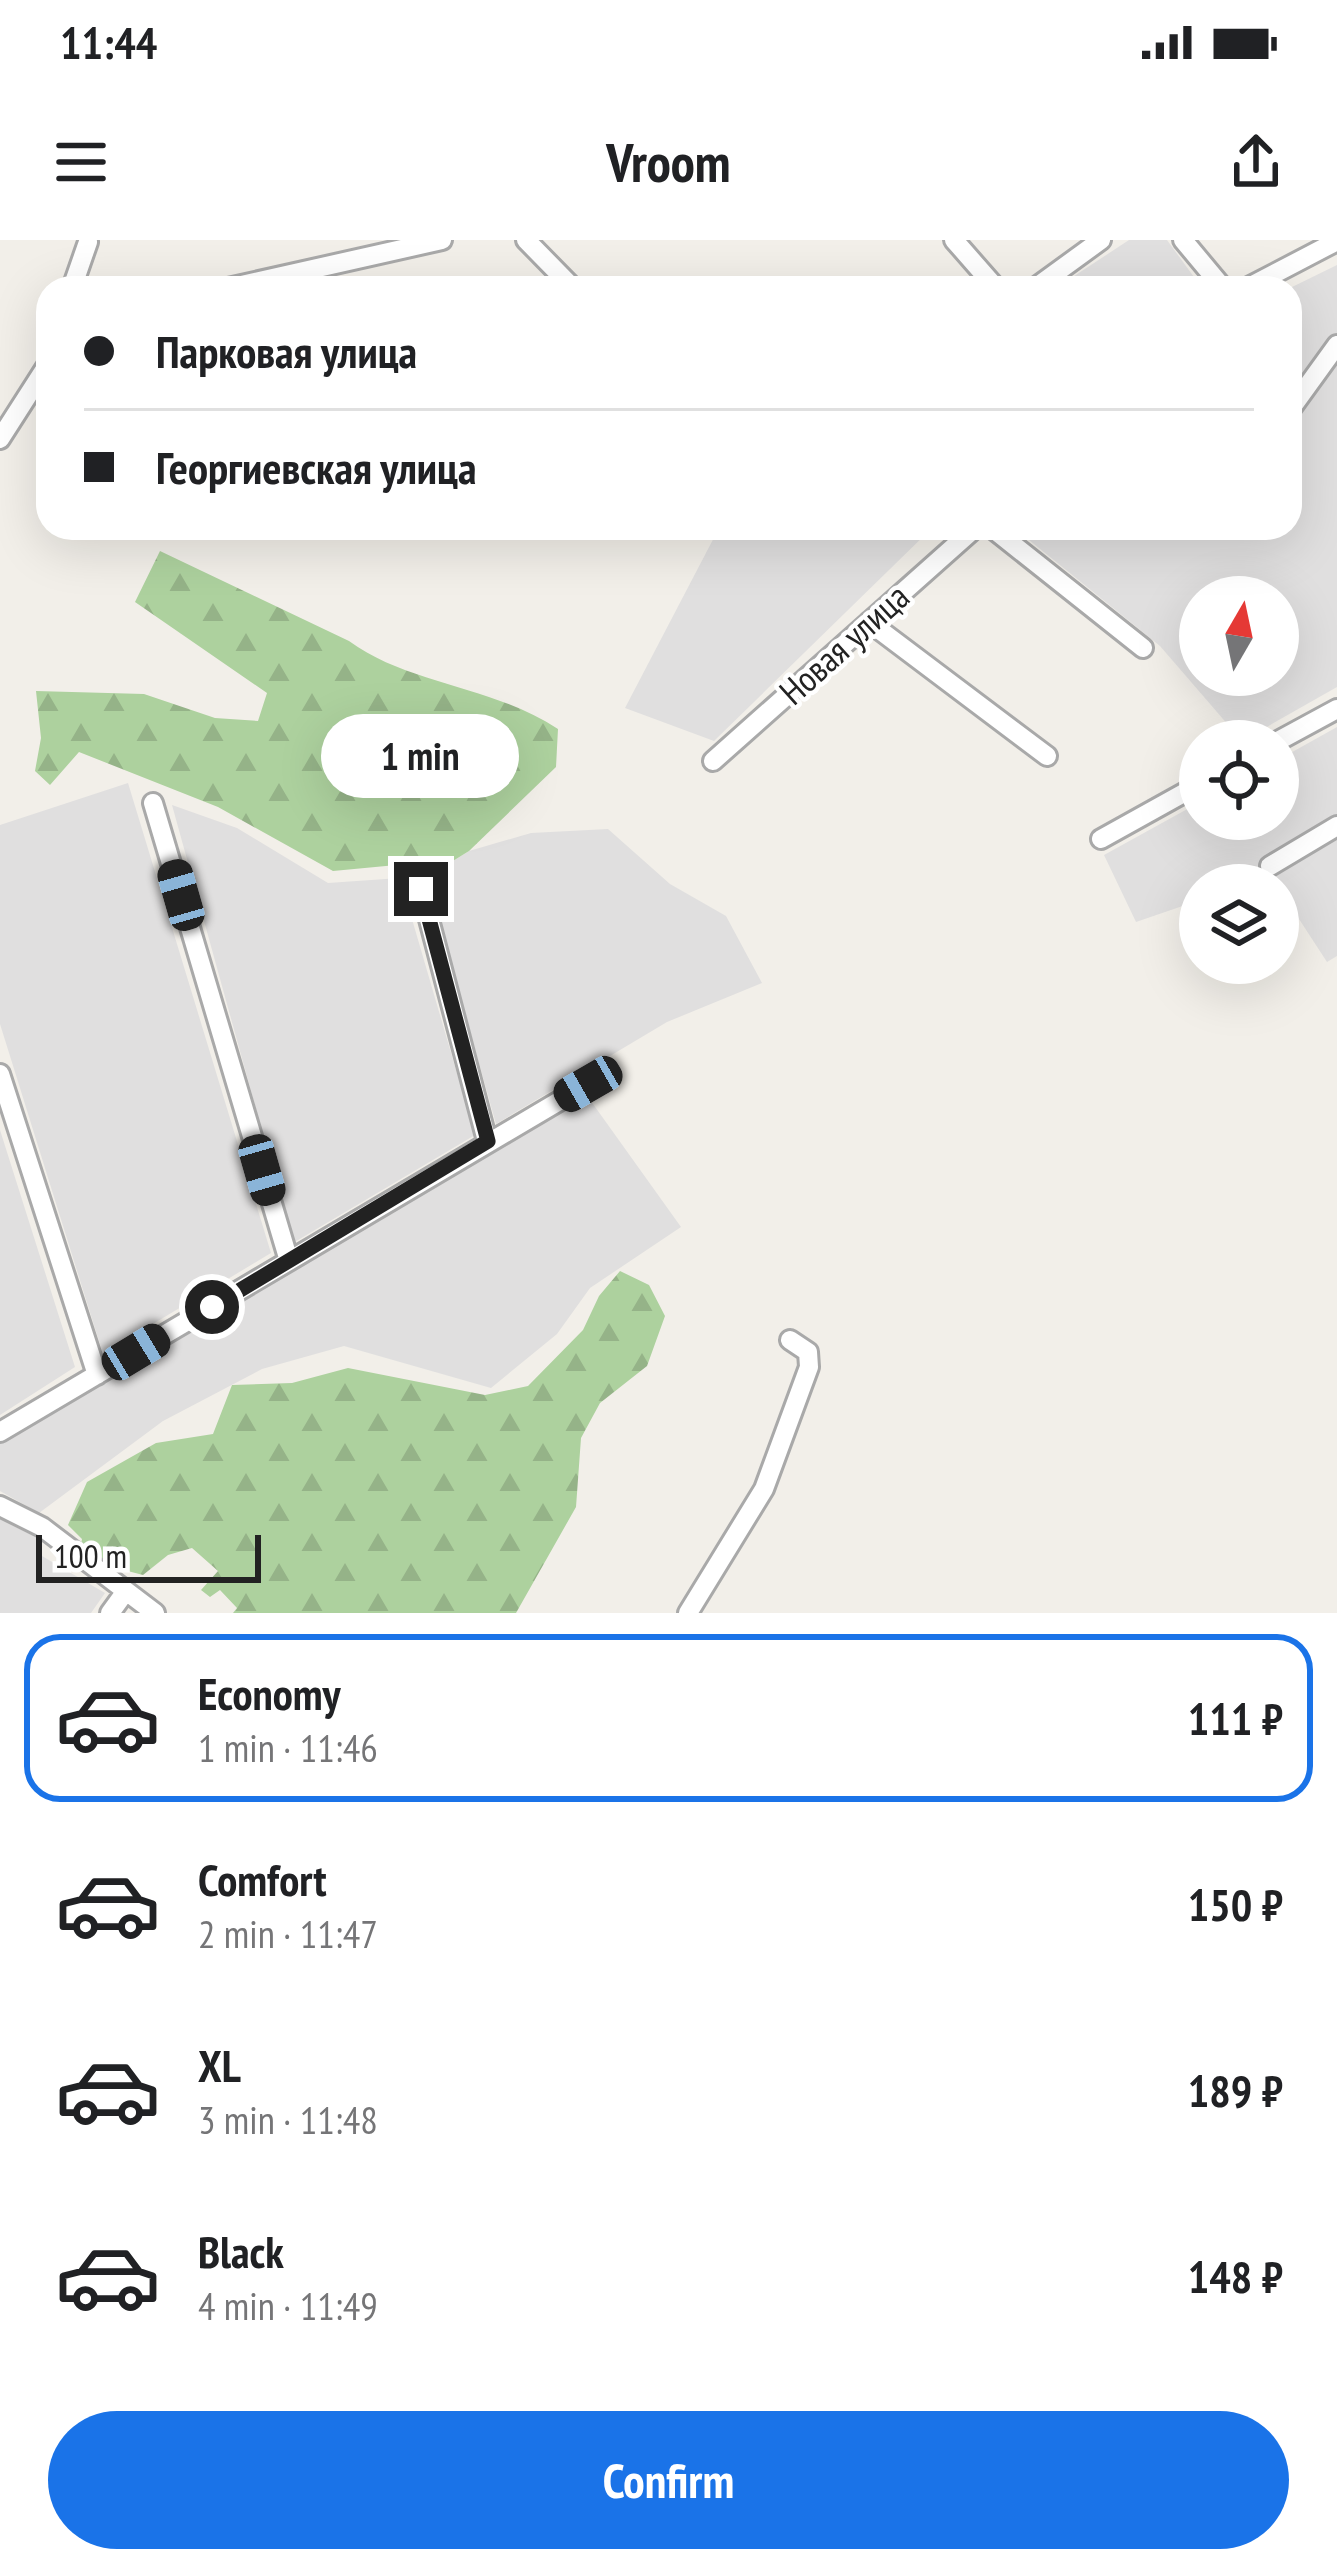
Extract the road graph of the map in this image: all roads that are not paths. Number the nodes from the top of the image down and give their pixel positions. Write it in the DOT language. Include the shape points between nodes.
graph roads {
  1 [pos="442,240"];
  2 [pos="526,240"];
  3 [pos="954,240"];
  4 [pos="1101,240"];
  5 [pos="1183,240"];
  6 [pos="1337,241"];
  7 [pos="88,242"];
  8 [pos="76,276"];
  9 [pos="282,276"];
  10 [pos="561,276"];
  11 [pos="986,276"];
  12 [pos="1052,276"];
  13 [pos="1213,276"];
  14 [pos="1270,276"];
  15 [pos="1337,345"];
  16 [pos="36,381"];
  17 [pos="1302,393"];
  18 [pos="0,439"];
  19 [pos="961,540"];
  20 [pos="1007,540"];
  21 [pos="869,622"];
  22 [pos="1143,648"];
  23 [pos="1337,709"];
  24 [pos="1299,730"];
  25 [pos="1047,756"];
  26 [pos="712,761"];
  27 [pos="1179,796"];
  28 [pos="154,803"];
  29 [pos="1337,826"];
  30 [pos="1102,839"];
  31 [pos="1273,864"];
  32 [pos="421,889"];
  33 [pos="0,1074"];
  34 [pos="588,1084"];
  35 [pos="488,1141"];
  36 [pos="289,1261"];
  37 [pos="790,1340"];
  38 [pos="98,1375"];
  39 [pos="0,1432"];
  40 [pos="0,1506"];
  41 [pos="126,1591"];
  42 [pos="110,1613"];
  43 [pos="155,1613"];
  44 [pos="688,1613"];
  1 -- 9 [label="street"];
  2 -- 10 [label="street"];
  3 -- 11 [label="street"];
  4 -- 12 [label="street"];
  5 -- 13 [label="street"];
  6 -- 14 [label="street"];
  7 -- 8 [label="street"];
  15 -- 17 [label="street"];
  16 -- 18 [label="street"];
  19 -- 21 [label="street, Новая улица"];
  20 -- 22 [label="street"];
  21 -- 25 [label="street"];
  21 -- 26 [label="street, Новая улица"];
  23 -- 24 [label="street"];
  27 -- 30 [label="street"];
  28 -- 36 [label="street"];
  29 -- 31 [label="street"];
  32 -- 35 [label="street"];
  33 -- 38 [label="street"];
  34 -- 35 [label="street"];
  35 -- 36 [label="street"];
  36 -- 38 [label="street"];
  37 -- 44 [label="street" via="808,1352 809,1367 764,1489"];
  38 -- 39 [label="street"];
  40 -- 41 [label="street" via="42,1527"];
  41 -- 42 [label="street"];
  41 -- 43 [label="street"];
}
